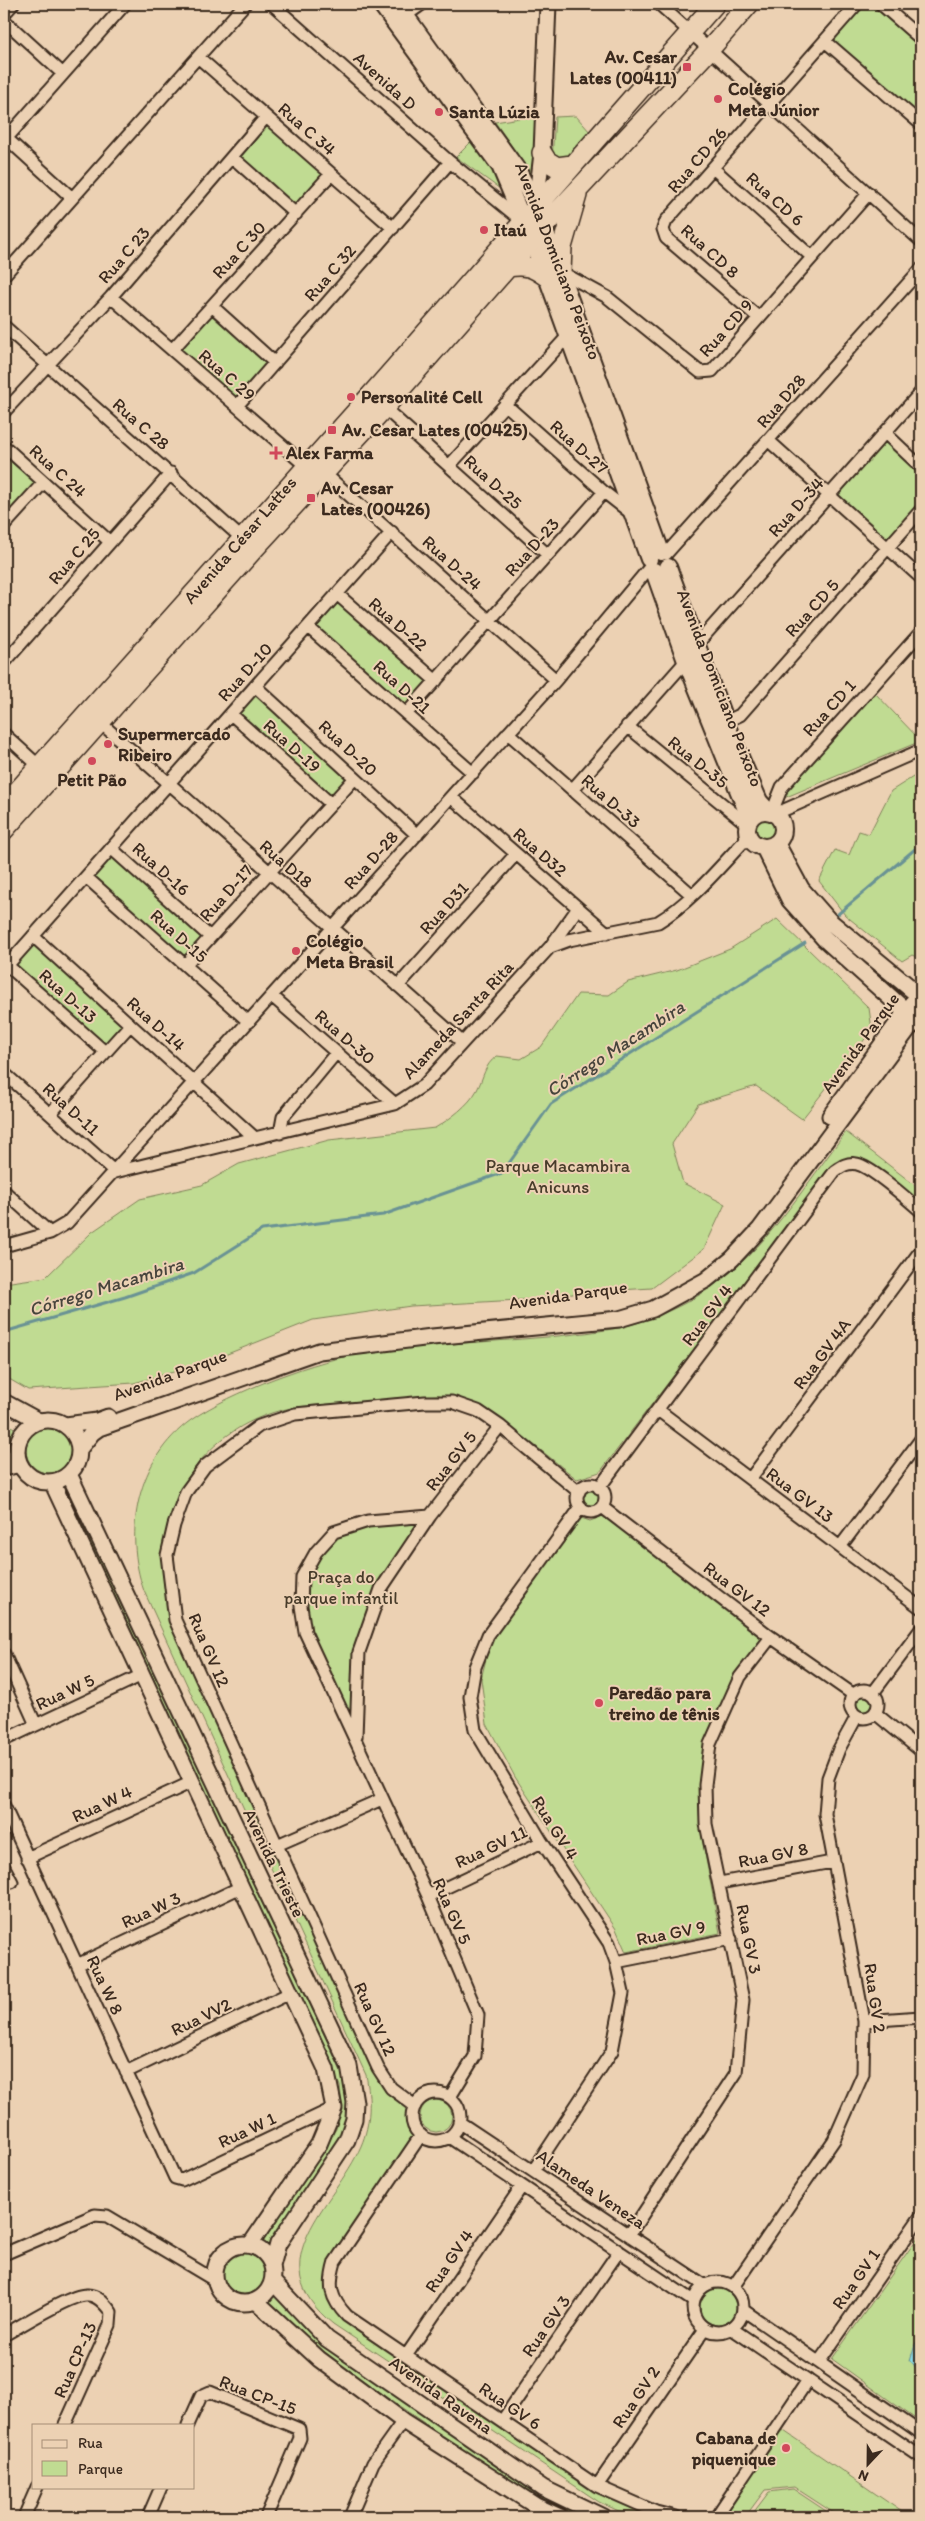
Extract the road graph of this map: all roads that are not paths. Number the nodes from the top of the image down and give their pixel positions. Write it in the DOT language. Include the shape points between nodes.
graph roads {
  1 [pos="13,4"];
  2 [pos="125,4"];
  3 [pos="245,4"];
  4 [pos="272,4"];
  5 [pos="381,4"];
  6 [pos="422,4"];
  7 [pos="548,4"];
  8 [pos="659,4"];
  9 [pos="715,4"];
  10 [pos="749,4"];
  11 [pos="857,4"];
  12 [pos="881,4"];
  13 [pos="401,10"];
  14 [pos="4,14"];
  15 [pos="4,20"];
  16 [pos="690,32"];
  17 [pos="921,39"];
  18 [pos="825,41"];
  19 [pos="710,49"];
  20 [pos="198,57"];
  21 [pos="63,74"];
  22 [pos="770,104"];
  23 [pos="266,117"];
  24 [pos="921,124"];
  25 [pos="4,138"];
  26 [pos="542,154"];
  27 [pos="232,157"];
  28 [pos="450,162"];
  29 [pos="572,165"];
  30 [pos="713,168"];
  31 [pos="331,174"];
  32 [pos="578,192"];
  33 [pos="869,193"];
  34 [pos="72,198"];
  35 [pos="536,206"];
  36 [pos="296,214"];
  37 [pos="523,221"];
  38 [pos="545,225"];
  39 [pos="393,228"];
  40 [pos="663,229"];
  41 [pos="532,240"];
  42 [pos="921,241"];
  43 [pos="812,257"];
  44 [pos="508,267"];
  45 [pos="921,269"];
  46 [pos="554,274"];
  47 [pos="4,275"];
  48 [pos="112,297"];
  49 [pos="212,306"];
  50 [pos="759,318"];
  51 [pos="4,326"];
  52 [pos="567,337"];
  53 [pos="172,350"];
  54 [pos="275,363"];
  55 [pos="47,364"];
  56 [pos="921,392"];
  57 [pos="377,402"];
  58 [pos="505,404"];
  59 [pos="236,406"];
  60 [pos="4,412"];
  61 [pos="885,433"];
  62 [pos="769,441"];
  63 [pos="4,446"];
  64 [pos="306,466"];
  65 [pos="449,466"];
  66 [pos="921,467"];
  67 [pos="170,473"];
  68 [pos="322,476"];
  69 [pos="44,482"];
  70 [pos="604,492"];
  71 [pos="829,495"];
  72 [pos="921,510"];
  73 [pos="632,514"];
  74 [pos="4,526"];
  75 [pos="392,532"];
  76 [pos="110,542"];
  77 [pos="248,544"];
  78 [pos="888,548"];
  79 [pos="548,554"];
  80 [pos="658,562"];
  81 [pos="921,578"];
  82 [pos="337,594"];
  83 [pos="489,620"];
  84 [pos="308,627"];
  85 [pos="921,632"];
  86 [pos="696,645"];
  87 [pos="686,661"];
  88 [pos="4,663"];
  89 [pos="556,680"];
  90 [pos="436,681"];
  91 [pos="255,686"];
  92 [pos="230,714"];
  93 [pos="406,714"];
  94 [pos="94,717"];
  95 [pos="725,722"];
  96 [pos="627,726"];
  97 [pos="508,733"];
  98 [pos="4,734"];
  99 [pos="921,750"];
  100 [pos="39,766"];
  101 [pos="473,773"];
  102 [pos="355,778"];
  103 [pos="168,784"];
  104 [pos="572,790"];
  105 [pos="451,797"];
  106 [pos="331,804"];
  107 [pos="4,806"];
  108 [pos="772,813"];
  109 [pos="749,827"];
  110 [pos="4,830"];
  111 [pos="417,835"];
  112 [pos="770,845"];
  113 [pos="111,848"];
  114 [pos="515,855"];
  115 [pos="269,872"];
  116 [pos="86,877"];
  117 [pos="692,895"];
  118 [pos="578,908"];
  119 [pos="333,928"];
  120 [pos="607,933"];
  121 [pos="33,936"];
  122 [pos="210,937"];
  123 [pos="550,947"];
  124 [pos="184,964"];
  125 [pos="6,967"];
  126 [pos="398,986"];
  127 [pos="920,995"];
  128 [pos="272,996"];
  129 [pos="914,1019"];
  130 [pos="249,1022"];
  131 [pos="130,1024"];
  132 [pos="462,1042"];
  133 [pos="105,1052"];
  134 [pos="336,1053"];
  135 [pos="4,1073"];
  136 [pos="194,1083"];
  137 [pos="395,1104"];
  138 [pos="50,1114"];
  139 [pos="280,1132"];
  140 [pos="255,1138"];
  141 [pos="115,1172"];
  142 [pos="4,1191"];
  143 [pos="921,1211"];
  144 [pos="50,1233"];
  145 [pos="4,1246"];
  146 [pos="921,1250"];
  147 [pos="4,1402"];
  148 [pos="658,1410"];
  149 [pos="4,1411"];
  150 [pos="39,1421"];
  151 [pos="66,1425"];
  152 [pos="500,1426"];
  153 [pos="22,1434"];
  154 [pos="921,1439"];
  155 [pos="80,1448"];
  156 [pos="19,1459"];
  157 [pos="4,1463"];
  158 [pos="4,1470"];
  159 [pos="69,1474"];
  160 [pos="750,1479"];
  161 [pos="52,1482"];
  162 [pos="600,1488"];
  163 [pos="579,1492"];
  164 [pos="580,1507"];
  165 [pos="602,1507"];
  166 [pos="430,1516"];
  167 [pos="840,1547"];
  168 [pos="921,1608"];
  169 [pos="921,1629"];
  170 [pos="771,1637"];
  171 [pos="4,1655"];
  172 [pos="142,1675"];
  173 [pos="873,1693"];
  174 [pos="854,1695"];
  175 [pos="875,1713"];
  176 [pos="857,1716"];
  177 [pos="36,1725"];
  178 [pos="4,1740"];
  179 [pos="356,1740"];
  180 [pos="921,1751"];
  181 [pos="192,1782"];
  182 [pos="382,1799"];
  183 [pos="4,1806"];
  184 [pos="542,1842"];
  185 [pos="277,1845"];
  186 [pos="27,1858"];
  187 [pos="832,1862"];
  188 [pos="4,1867"];
  189 [pos="12,1882"];
  190 [pos="720,1883"];
  191 [pos="240,1887"];
  192 [pos="428,1896"];
  193 [pos="731,1939"];
  194 [pos="616,1962"];
  195 [pos="77,1965"];
  196 [pos="290,1993"];
  197 [pos="921,2017"];
  198 [pos="864,2021"];
  199 [pos="126,2072"];
  200 [pos="450,2098"];
  201 [pos="415,2106"];
  202 [pos="334,2108"];
  203 [pos="460,2122"];
  204 [pos="421,2135"];
  205 [pos="449,2137"];
  206 [pos="533,2171"];
  207 [pos="175,2178"];
  208 [pos="522,2186"];
  209 [pos="581,2203"];
  210 [pos="921,2216"];
  211 [pos="571,2219"];
  212 [pos="628,2235"];
  213 [pos="250,2245"];
  214 [pos="619,2251"];
  215 [pos="4,2254"];
  216 [pos="272,2274"];
  217 [pos="216,2282"];
  218 [pos="704,2285"];
  219 [pos="733,2287"];
  220 [pos="693,2300"];
  221 [pos="256,2301"];
  222 [pos="743,2310"];
  223 [pos="732,2328"];
  224 [pos="705,2329"];
  225 [pos="4,2335"];
  226 [pos="406,2356"];
  227 [pos="819,2362"];
  228 [pos="808,2380"];
  229 [pos="403,2421"];
  230 [pos="502,2421"];
  231 [pos="66,2424"];
  232 [pos="188,2424"];
  233 [pos="921,2434"];
  234 [pos="921,2457"];
  235 [pos="597,2486"];
  236 [pos="37,2488"];
  237 [pos="161,2488"];
  238 [pos="24,2517"];
  239 [pos="148,2517"];
  240 [pos="266,2517"];
  241 [pos="350,2517"];
  242 [pos="560,2517"];
  243 [pos="603,2517"];
  244 [pos="676,2517"];
  245 [pos="716,2517"];
  1 -- 14 [label="street"];
  2 -- 21 [label="street"];
  3 -- 20 [label="street"];
  4 -- 28 [label="street, Avenida D"];
  5 -- 37 [label="main road, Avenida Domiciano Peixoto" via="500,166"];
  6 -- 13 [label="street"];
  7 -- 26 [label="street"];
  8 -- 16 [label="street"];
  9 -- 16 [label="main road, Avenida César Lattes"];
  10 -- 19 [label="main road, Avenida César Lattes"];
  11 -- 18 [label="street, Rua CD 26"];
  12 -- 17 [label="street"];
  13 -- 35 [label="main road, Avenida Domiciano Peixoto" via="518,171"];
  15 -- 21 [label="street"];
  16 -- 19 [label="street"];
  16 -- 29 [label="main road, Avenida César Lattes"];
  18 -- 22 [label="street, Rua CD 26"];
  18 -- 24 [label="street"];
  19 -- 22 [label="street"];
  19 -- 32 [label="main road, Avenida César Lattes"];
  20 -- 23 [label="street, Rua C 34"];
  20 -- 34 [label="street"];
  21 -- 25 [label="street"];
  22 -- 30 [label="street, Rua CD 26"];
  22 -- 33 [label="street"];
  23 -- 27 [label="street, Rua C 23"];
  23 -- 31 [label="street, Rua C 34"];
  25 -- 34 [label="street"];
  26 -- 29 [label="main road" via="557,168"];
  26 -- 35 [label="street"];
  27 -- 36 [label="street"];
  27 -- 48 [label="street, Rua C 23"];
  28 -- 37 [label="street, Avenida D"];
  28 -- 39 [label="street, Rua C 32"];
  29 -- 35 [label="main road, Avenida César Lattes"];
  30 -- 40 [label="street, Rua CD 26" via="666,221"];
  30 -- 43 [label="street, Rua CD 6"];
  31 -- 36 [label="street, Rua C 30"];
  31 -- 39 [label="street, Rua C 34"];
  32 -- 38 [label="main road, Avenida César Lattes"];
  32 -- 46 [label="main road"];
  33 -- 42 [label="street"];
  33 -- 43 [label="street, Rua CD 9"];
  34 -- 47 [label="street"];
  35 -- 37 [label="main road, Avenida César Lattes"];
  35 -- 38 [label="main road, Avenida Domiciano Peixoto"];
  36 -- 49 [label="street, Rua C 30"];
  37 -- 41 [label="main road, Avenida Domiciano Peixoto"];
  37 -- 57 [label="main road, Avenida César Lattes"];
  38 -- 41 [label="main road, Avenida César Lattes"];
  38 -- 46 [label="main road, Avenida Domiciano Peixoto"];
  39 -- 54 [label="street, Rua C 32"];
  40 -- 50 [label="street, Rua CD 8" via="666,238"];
  41 -- 44 [label="main road, Avenida César Lattes"];
  41 -- 46 [label="main road, Avenida Domiciano Peixoto"];
  43 -- 50 [label="street, Rua CD 9"];
  44 -- 46 [label="main road" via="522,264"];
  44 -- 57 [label="main road, Avenida César Lattes"];
  45 -- 62 [label="street, Rua D28"];
  46 -- 50 [label="street, Rua CD 9" via="607,297 700,372 712,371"];
  46 -- 52 [label="main road, Avenida Domiciano Peixoto"];
  46 -- 80 [label="main road, Avenida Domiciano Peixoto"];
  48 -- 53 [label="street, Rua C 29"];
  48 -- 55 [label="street, Rua C 23"];
  49 -- 53 [label="street, Rua C 30"];
  49 -- 54 [label="street"];
  51 -- 55 [label="street, Rua C 28"];
  52 -- 58 [label="street"];
  52 -- 73 [label="main road, Avenida Domiciano Peixoto"];
  53 -- 59 [label="street, Rua C 29"];
  54 -- 59 [label="street, Rua C 32"];
  55 -- 60 [label="street, Rua C 23"];
  55 -- 67 [label="street, Rua C 28"];
  56 -- 61 [label="street, Rua D-34"];
  57 -- 64 [label="main road, Avenida César Lattes"];
  57 -- 65 [label="street, Rua D-25"];
  57 -- 68 [label="main road, Avenida César Lattes"];
  58 -- 65 [label="street"];
  58 -- 70 [label="street, Rua D-27"];
  59 -- 64 [label="street, Rua C 29"];
  61 -- 66 [label="street"];
  61 -- 71 [label="street, Rua D-34"];
  62 -- 71 [label="street"];
  62 -- 80 [label="street, Rua D28"];
  63 -- 69 [label="street, Rua C 24"];
  64 -- 68 [label="street, Rua C 29"];
  64 -- 77 [label="main road, Avenida César Lattes"];
  65 -- 79 [label="street, Rua D-25"];
  67 -- 76 [label="street, Rua C 25"];
  67 -- 77 [label="street, Rua C 28"];
  68 -- 75 [label="street, Rua D-24" via="332,480"];
  68 -- 77 [label="main road, Avenida César Lattes"];
  69 -- 74 [label="street"];
  69 -- 76 [label="street, Rua C 24"];
  70 -- 73 [label="street, Rua D-27"];
  70 -- 79 [label="street, Rua D-23"];
  71 -- 78 [label="street"];
  71 -- 86 [label="street, Rua D-34"];
  72 -- 78 [label="street, Rua CD 5"];
  73 -- 80 [label="main road, Avenida Domiciano Peixoto"];
  75 -- 82 [label="street, Rua D-10"];
  75 -- 83 [label="street, Rua D-24"];
  76 -- 88 [label="street, Rua C 25"];
  77 -- 94 [label="main road, Avenida César Lattes"];
  78 -- 81 [label="street"];
  78 -- 95 [label="street, Rua CD 5" via="740,715"];
  79 -- 83 [label="street, Rua D-23"];
  80 -- 86 [label="main road, Avenida Domiciano Peixoto"];
  80 -- 87 [label="main road, Avenida Domiciano Peixoto"];
  80 -- 89 [label="street, Rua D-28"];
  82 -- 84 [label="street, Rua D-10"];
  82 -- 90 [label="street, Rua D-22"];
  83 -- 89 [label="street, Rua D-24"];
  83 -- 90 [label="street, Rua D-23"];
  84 -- 91 [label="street, Rua D-10"];
  84 -- 93 [label="street, Rua D-21"];
  85 -- 108 [label="street, Rua CD 1" via="782,787"];
  86 -- 95 [label="main road, Avenida Domiciano Peixoto"];
  87 -- 96 [label="street"];
  87 -- 109 [label="main road, Avenida Domiciano Peixoto"];
  89 -- 97 [label="street, Rua D-28"];
  90 -- 93 [label="street, Rua D-23"];
  91 -- 92 [label="street, Rua D-10"];
  91 -- 102 [label="street, Rua D-20"];
  92 -- 103 [label="street, Rua D-10"];
  92 -- 106 [label="street, Rua D-19"];
  93 -- 101 [label="street, Rua D-21"];
  94 -- 100 [label="main road, Avenida César Lattes"];
  94 -- 103 [label="street, Rua D18"];
  94 -- 110 [label="main road, Avenida César Lattes"];
  95 -- 108 [label="main road, Avenida Domiciano Peixoto" via="759,801"];
  96 -- 104 [label="street"];
  96 -- 109 [label="street, Rua D-35"];
  97 -- 101 [label="street, Rua D-28"];
  97 -- 104 [label="street, Rua D-33"];
  98 -- 100 [label="street"];
  99 -- 108 [label="street"];
  100 -- 107 [label="main road, Avenida César Lattes"];
  101 -- 105 [label="street, Rua D-28"];
  102 -- 106 [label="street, Rua D-17"];
  102 -- 111 [label="street, Rua D-20"];
  103 -- 113 [label="street, Rua D-10"];
  103 -- 115 [label="street, Rua D18"];
  104 -- 117 [label="street, Rua D-33"];
  105 -- 111 [label="street, Rua D-28"];
  105 -- 114 [label="street, Rua D32"];
  106 -- 115 [label="street, Rua D-17"];
  108 -- 109 [label="main road" via="755,814"];
  108 -- 112 [label="main road" via="781,820 783,829 781,837"];
  109 -- 112 [label="main road" via="752,842"];
  109 -- 117 [label="street, Alameda Santa Rita"];
  111 -- 119 [label="street, Rua D-28"];
  112 -- 127 [label="main road" via="829,921"];
  112 -- 129 [label="main road" via="790,900 824,938"];
  113 -- 116 [label="street, Rua D-10"];
  113 -- 122 [label="street, Rua D-16"];
  114 -- 118 [label="street, Rua D32"];
  114 -- 126 [label="street, Rua D31"];
  115 -- 119 [label="street, Rua D18"];
  115 -- 122 [label="street, Rua D-17"];
  116 -- 121 [label="street, Rua D-10"];
  116 -- 124 [label="street, Rua D-15"];
  117 -- 120 [label="street, Alameda Santa Rita" via="658,922"];
  118 -- 120 [label="street, Rua D32"];
  118 -- 123 [label="street"];
  119 -- 126 [label="street, Rua D18"];
  119 -- 128 [label="street, Rua D-28"];
  120 -- 123 [label="street, Alameda Santa Rita"];
  121 -- 125 [label="street, Rua D-10"];
  121 -- 131 [label="street, Rua D-14"];
  122 -- 124 [label="street, Rua D-17"];
  123 -- 132 [label="street, Alameda Santa Rita"];
  124 -- 130 [label="street, Rua D-15"];
  125 -- 133 [label="street, Rua D-13"];
  126 -- 132 [label="street, Rua D18"];
  127 -- 129 [label="street, Avenida Parque"];
  128 -- 130 [label="street, Rua D-28"];
  128 -- 134 [label="street, Rua D-30"];
  129 -- 151 [label="street, Avenida Parque" via="745,1232 719,1260 670,1291 628,1308 313,1344 97,1421"];
  129 -- 155 [label="street, Avenida Parque" via="760,1228 732,1259 680,1296 653,1309 619,1319 319,1351 99,1428"];
  130 -- 136 [label="street, Rua D-28"];
  131 -- 133 [label="street"];
  131 -- 136 [label="street, Rua D-14"];
  132 -- 137 [label="street, Alameda Santa Rita" via="424,1085"];
  133 -- 138 [label="street"];
  134 -- 137 [label="street, Rua D-30"];
  134 -- 139 [label="street" via="283,1117"];
  135 -- 138 [label="street, Rua D-11"];
  136 -- 140 [label="street, Rua D-14"];
  136 -- 141 [label="street, Rua D-28"];
  137 -- 139 [label="street, Alameda Santa Rita"];
  138 -- 141 [label="street, Rua D-11"];
  139 -- 140 [label="street, Alameda Santa Rita"];
  140 -- 141 [label="street, Alameda Santa Rita"];
  141 -- 144 [label="street" via="66,1223"];
  142 -- 144 [label="street"];
  143 -- 148 [label="street, Rua GV 4" via="867,1168 844,1164 835,1171"];
  144 -- 145 [label="street"];
  146 -- 160 [label="street, Rua GV 4A"];
  147 -- 150 [label="street"];
  148 -- 160 [label="street, Rua GV 13"];
  148 -- 162 [label="street, Rua GV 4"];
  149 -- 153 [label="street"];
  150 -- 151 [label="street" via="53,1420"];
  150 -- 153 [label="street"];
  151 -- 155 [label="street"];
  152 -- 163 [label="street, Rua GV 12"];
  152 -- 166 [label="street, Rua GV 5"];
  152 -- 185 [label="street, Rua GV 12" via="478,1411 452,1402 295,1414 259,1426 205,1466 186,1492 167,1555 175,1620"];
  153 -- 156 [label="street"];
  154 -- 167 [label="street"];
  155 -- 159 [label="street" via="78,1462"];
  156 -- 157 [label="street"];
  156 -- 158 [label="street"];
  156 -- 161 [label="street" via="34,1479"];
  159 -- 161 [label="street"];
  159 -- 216 [label="street, Avenida Trieste" via="352,2075 354,2119 348,2140 278,2244"];
  160 -- 167 [label="street, Rua GV 13"];
  161 -- 172 [label="street"];
  162 -- 163 [label="street" via="588,1485"];
  162 -- 165 [label="street" via="605,1495"];
  163 -- 164 [label="street"];
  164 -- 165 [label="street" via="591,1512"];
  164 -- 184 [label="street, Rua GV 4" via="488,1634 475,1667 470,1697 475,1730"];
  165 -- 170 [label="street, Rua GV 12"];
  166 -- 179 [label="street, Rua GV 5" via="381,1589 359,1652"];
  166 -- 179 [label="street, Rua GV 5" via="368,1521 334,1532 316,1552 302,1577 304,1632"];
  167 -- 168 [label="street, Rua GV 13"];
  169 -- 173 [label="street"];
  170 -- 174 [label="street, Rua GV 12"];
  170 -- 190 [label="street, Rua GV 3" via="740,1677 710,1744 705,1785 706,1824"];
  171 -- 177 [label="street"];
  172 -- 177 [label="street, Rua W 5"];
  172 -- 181 [label="street"];
  173 -- 174 [label="street" via="861,1691"];
  173 -- 175 [label="street" via="878,1702"];
  174 -- 176 [label="street" via="850,1705"];
  175 -- 176 [label="street" via="864,1718"];
  175 -- 180 [label="street"];
  176 -- 187 [label="street, Rua GV 2" via="828,1778 825,1814"];
  177 -- 178 [label="street, Rua W 5"];
  179 -- 182 [label="street, Rua GV 5"];
  181 -- 186 [label="street, Rua W 4"];
  181 -- 191 [label="street"];
  182 -- 185 [label="street"];
  182 -- 192 [label="street, Rua GV 5"];
  183 -- 186 [label="street, Rua W 8"];
  184 -- 192 [label="street, Rua GV 11"];
  184 -- 194 [label="street, Rua GV 4" via="609,1943"];
  185 -- 201 [label="street, Rua GV 12" via="378,2068 391,2088"];
  186 -- 195 [label="street, Rua W 8"];
  187 -- 190 [label="street, Rua GV 8"];
  187 -- 198 [label="street, Rua GV 2"];
  188 -- 189 [label="street"];
  190 -- 193 [label="street, Rua GV 3"];
  191 -- 195 [label="street, Rua W 3"];
  191 -- 196 [label="street"];
  192 -- 200 [label="street, Rua GV 5" via="478,2015 475,2056"];
  193 -- 194 [label="street, Rua GV 9"];
  193 -- 212 [label="street, Rua GV 3" via="743,2000 736,2073"];
  194 -- 206 [label="street, Rua GV 4" via="623,1993 612,2051"];
  195 -- 199 [label="street, Rua W 8"];
  196 -- 199 [label="street, Rua VV2"];
  196 -- 202 [label="street" via="326,2070"];
  197 -- 198 [label="street"];
  198 -- 219 [label="street, Rua GV 2" via="863,2074 834,2140"];
  199 -- 207 [label="street, Rua W 8"];
  200 -- 201 [label="street" via="430,2093"];
  200 -- 203 [label="street" via="459,2108"];
  201 -- 204 [label="street" via="413,2122"];
  202 -- 207 [label="street, Rua W 1" via="182,2180"];
  202 -- 213 [label="street" via="319,2144"];
  203 -- 205 [label="street"];
  203 -- 206 [label="street, Alameda Veneza"];
  204 -- 205 [label="street" via="435,2140"];
  204 -- 226 [label="street, Rua GV 6" via="335,2262 330,2278 335,2304 347,2316"];
  205 -- 208 [label="street, Alameda Veneza"];
  206 -- 209 [label="street, Alameda Veneza"];
  208 -- 211 [label="street, Alameda Veneza"];
  208 -- 226 [label="street, Rua GV 4"];
  209 -- 211 [label="street"];
  209 -- 212 [label="street, Alameda Veneza"];
  210 -- 227 [label="street, Rua GV 1"];
  211 -- 214 [label="street, Alameda Veneza"];
  212 -- 218 [label="street, Alameda Veneza"];
  213 -- 216 [label="street" via="264,2252"];
  213 -- 217 [label="street" via="240,2245 222,2254 217,2262"];
  214 -- 220 [label="street, Alameda Veneza"];
  214 -- 230 [label="street, Rua GV 3"];
  215 -- 217 [label="street" via="95,2215 107,2216"];
  216 -- 221 [label="street" via="269,2289"];
  216 -- 243 [label="street, Avenida Ravena" via="327,2339 542,2488"];
  217 -- 221 [label="street" via="227,2298 236,2302"];
  218 -- 219 [label="street" via="719,2282"];
  218 -- 220 [label="street"];
  219 -- 222 [label="street" via="741,2297"];
  220 -- 224 [label="street" via="694,2316"];
  221 -- 229 [label="street" via="319,2359"];
  222 -- 223 [label="street"];
  222 -- 227 [label="street"];
  223 -- 224 [label="street" via="718,2332"];
  223 -- 228 [label="street"];
  224 -- 235 [label="street, Rua GV 2"];
  225 -- 231 [label="street, Rua CP-13" via="73,2298 87,2294 100,2299 111,2312 110,2325"];
  226 -- 230 [label="street, Rua GV 6"];
  227 -- 233 [label="street"];
  228 -- 234 [label="street"];
  228 -- 245 [label="street"];
  229 -- 241 [label="street" via="373,2463"];
  229 -- 242 [label="street" via="536,2506"];
  230 -- 235 [label="street, Rua GV 6"];
  232 -- 240 [label="street, Rua CP-15" via="201,2396 210,2392 299,2429 300,2438"];
  235 -- 244 [label="street, Rua GV 6" via="656,2512"];
  236 -- 238 [label="street"];
  237 -- 239 [label="street"];
}
